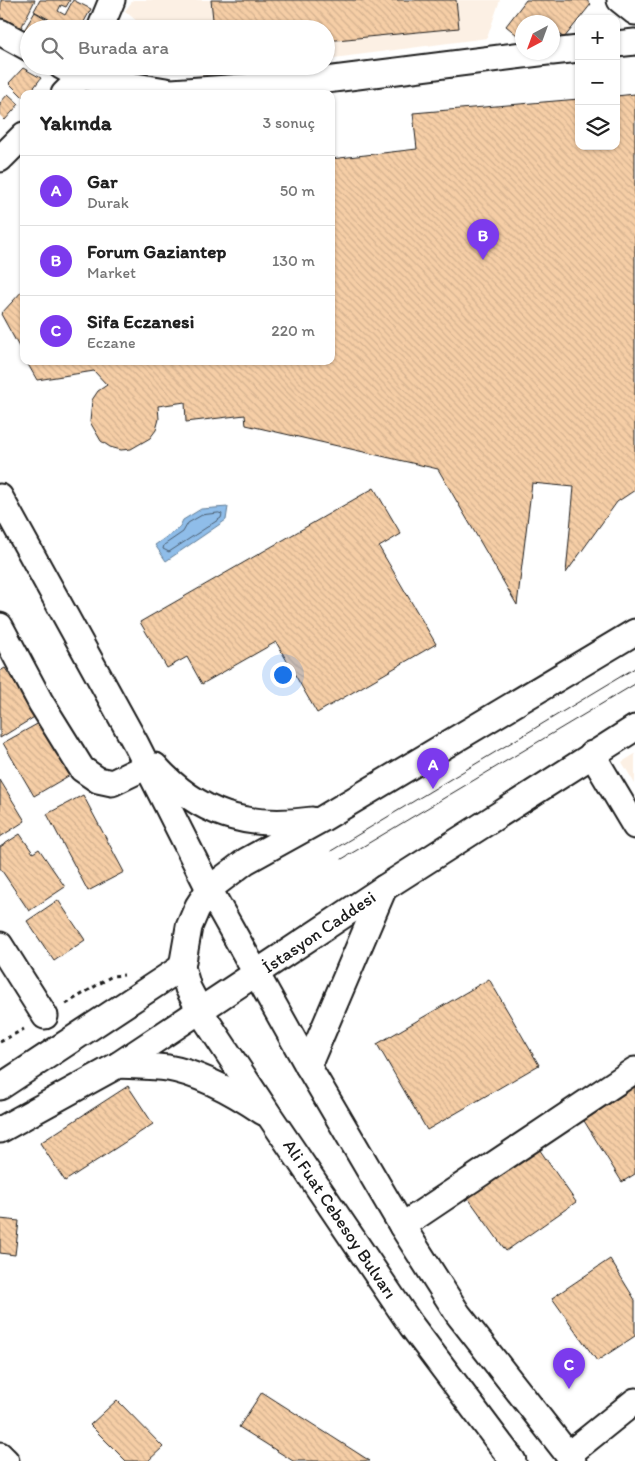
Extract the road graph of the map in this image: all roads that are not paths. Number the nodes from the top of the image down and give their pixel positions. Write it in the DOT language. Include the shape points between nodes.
graph roads {
  1 [pos="620,0"];
  2 [pos="108,2"];
  3 [pos="635,12"];
  4 [pos="103,20"];
  5 [pos="0,32"];
  6 [pos="635,42"];
  7 [pos="20,43"];
  8 [pos="620,44"];
  9 [pos="575,49"];
  10 [pos="560,51"];
  11 [pos="515,56"];
  12 [pos="73,76"];
  13 [pos="160,90"];
  14 [pos="200,90"];
  15 [pos="20,139"];
  16 [pos="0,159"];
  17 [pos="0,498"];
  18 [pos="0,626"];
  19 [pos="635,632"];
  20 [pos="635,728"];
  21 [pos="136,744"];
  22 [pos="592,754"];
  23 [pos="147,766"];
  24 [pos="322,819"];
  25 [pos="635,826"];
  26 [pos="384,888"];
  27 [pos="209,889"];
  28 [pos="0,945"];
  29 [pos="182,968"];
  30 [pos="256,974"];
  31 [pos="200,1011"];
  32 [pos="46,1016"];
  33 [pos="118,1065"];
  34 [pos="308,1066"];
  35 [pos="635,1070"];
  36 [pos="0,1087"];
  37 [pos="271,1118"];
  38 [pos="0,1130"];
  39 [pos="402,1226"];
  40 [pos="635,1401"];
  41 [pos="0,1455"];
  42 [pos="570,1458"];
  43 [pos="6,1461"];
  44 [pos="513,1461"];
  1 -- 3 [label="street"];
  2 -- 4 [label="street"];
  5 -- 7 [label="street"];
  6 -- 8 [label="street"];
  9 -- 10 [label="street"];
  11 -- 14 [label="street" via="310,82"];
  12 -- 13 [label="street"];
  15 -- 16 [label="street"];
  17 -- 21 [label="street"];
  18 -- 23 [label="street" via="41,703 82,769 98,780 112,783"];
  19 -- 24 [label="street"];
  20 -- 22 [label="street, İstasyon Caddesi"];
  21 -- 23 [label="street"];
  21 -- 24 [label="street" via="172,784 204,808 228,816 274,823"];
  22 -- 25 [label="street"];
  22 -- 26 [label="street, İstasyon Caddesi"];
  23 -- 27 [label="street"];
  24 -- 27 [label="street" via="246,861"];
  26 -- 30 [label="street, İstasyon Caddesi"];
  26 -- 34 [label="street"];
  27 -- 29 [label="street" via="188,927"];
  27 -- 30 [label="street"];
  28 -- 32 [label="street"];
  29 -- 31 [label="street, Ali Fuat Cebesoy Bulvarı"];
  29 -- 36 [label="street"];
  30 -- 31 [label="street, İstasyon Caddesi"];
  30 -- 34 [label="street"];
  31 -- 33 [label="street, İstasyon Caddesi"];
  31 -- 37 [label="street, Ali Fuat Cebesoy Bulvarı"];
  33 -- 37 [label="street" via="170,1068 209,1081 245,1099"];
  33 -- 38 [label="street, İstasyon Caddesi"];
  34 -- 39 [label="street"];
  35 -- 39 [label="street"];
  37 -- 44 [label="street, Ali Fuat Cebesoy Bulvarı" via="411,1325"];
  39 -- 42 [label="street" via="458,1314"];
  40 -- 42 [label="street"];
  41 -- 43 [label="street"];
}
